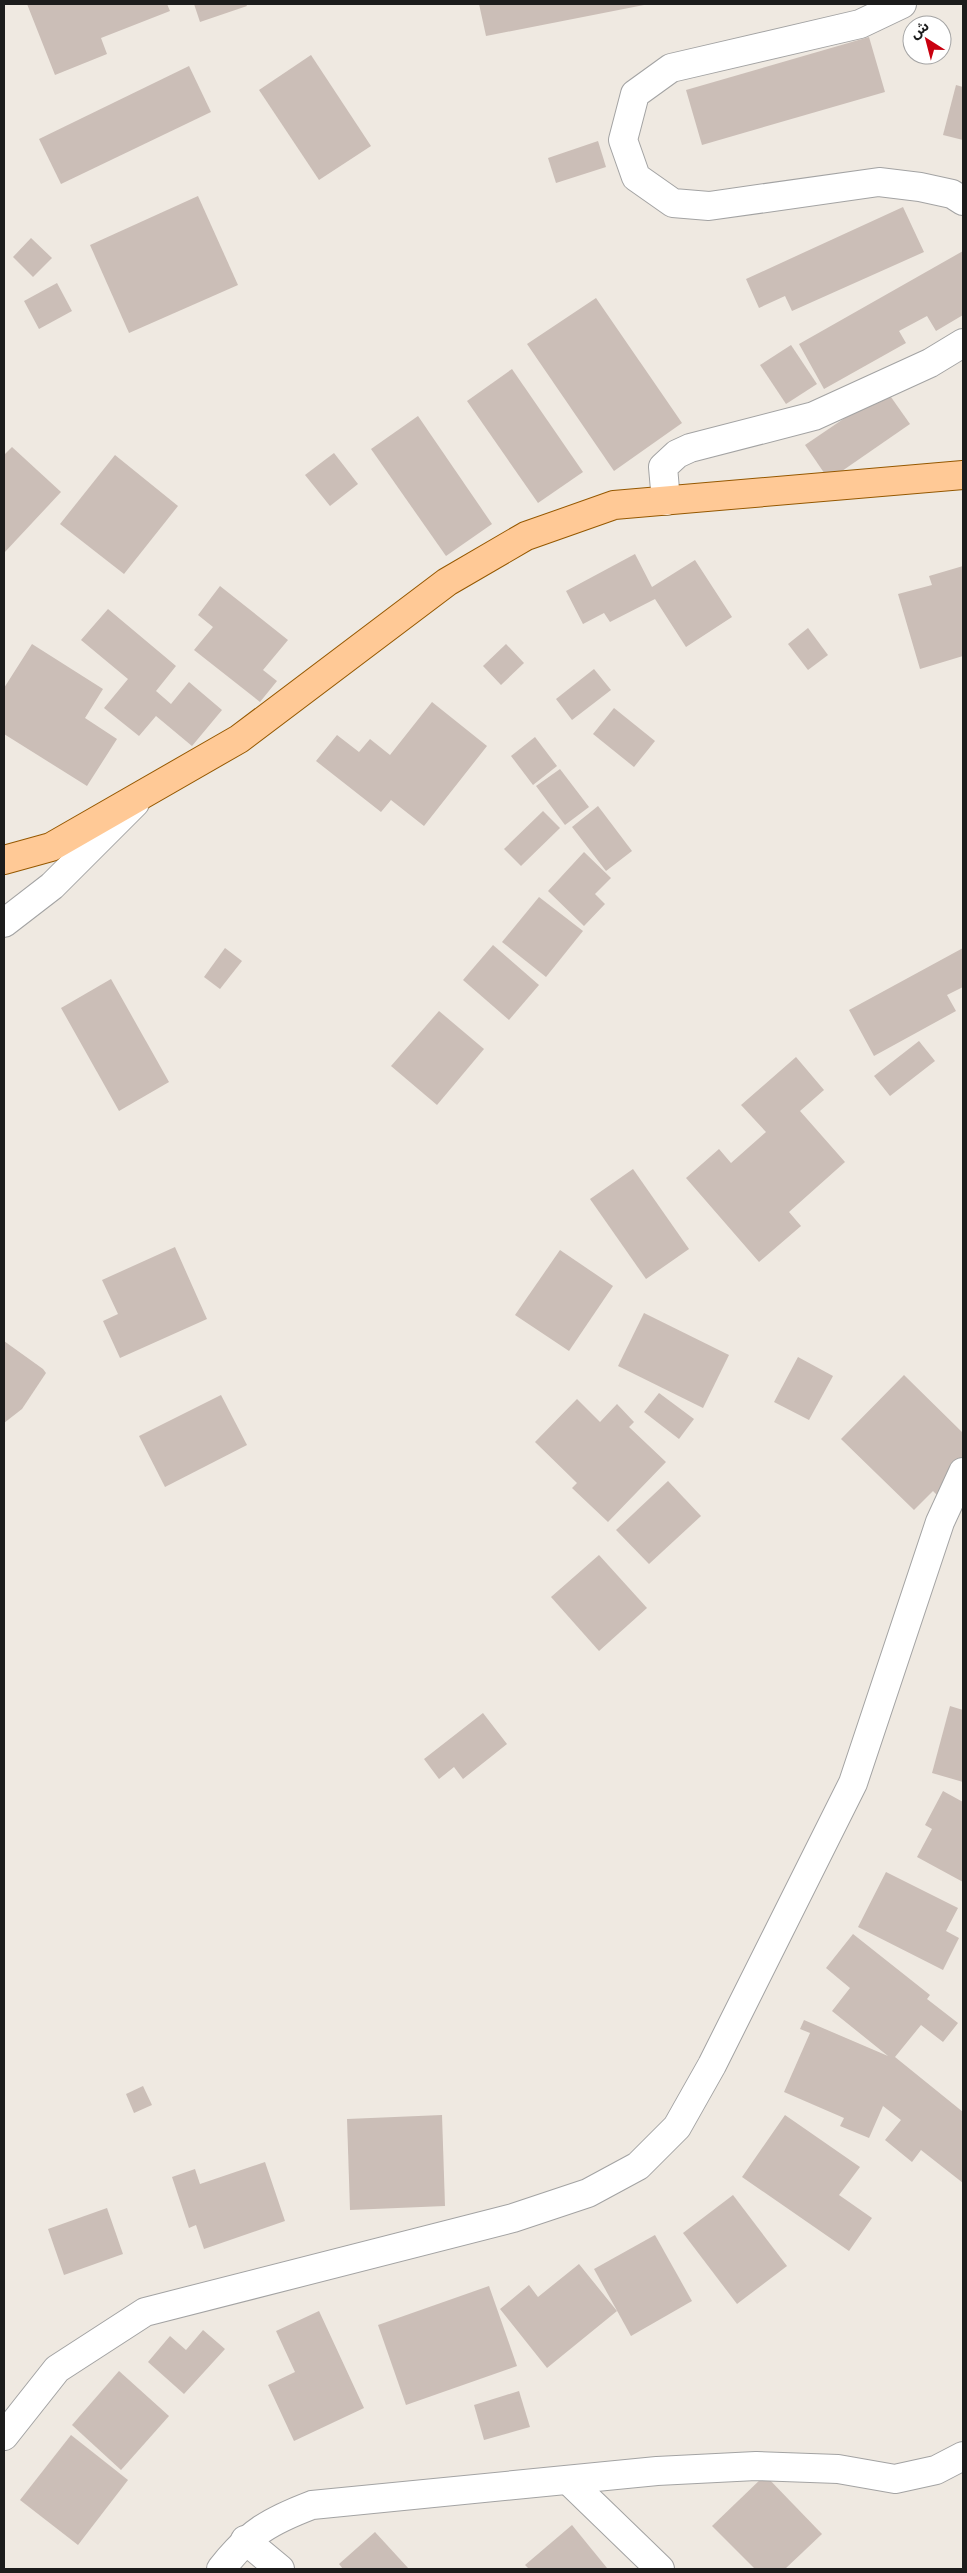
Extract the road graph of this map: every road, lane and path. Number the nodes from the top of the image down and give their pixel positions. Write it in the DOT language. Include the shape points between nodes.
graph roads {
  1 [pos="902,4"];
  2 [pos="963,201"];
  3 [pos="963,343"];
  4 [pos="963,475"];
  5 [pos="666,501"];
  6 [pos="140,798"];
  7 [pos="4,860"];
  8 [pos="4,923"];
  9 [pos="963,1472"];
  10 [pos="4,2436"];
  11 [pos="963,2456"];
  12 [pos="568,2480"];
  13 [pos="245,2540"];
  14 [pos="221,2569"];
  15 [pos="280,2569"];
  16 [pos="660,2569"];
  1 -- 2 [label="street" via="860,24 671,68 635,94 623,140 636,177 673,203 709,206 879,182 952,194"];
  3 -- 5 [label="street" via="930,363 814,416 677,454 664,467"];
  4 -- 5 [label="main road"];
  5 -- 6 [label="main road" via="614,505 526,536 447,582 240,739"];
  6 -- 7 [label="main road" via="51,847"];
  6 -- 8 [label="street" via="52,886"];
  9 -- 10 [label="street" via="940,1522 853,1783 712,2066 677,2127 638,2166 588,2193 514,2218 145,2312 58,2369"];
  11 -- 12 [label="street" via="936,2470 895,2479 838,2469 756,2466"];
  12 -- 13 [label="street" via="312,2505 277,2518"];
  12 -- 16 [label="street"];
  13 -- 14 [label="street"];
  13 -- 15 [label="street"];
}
